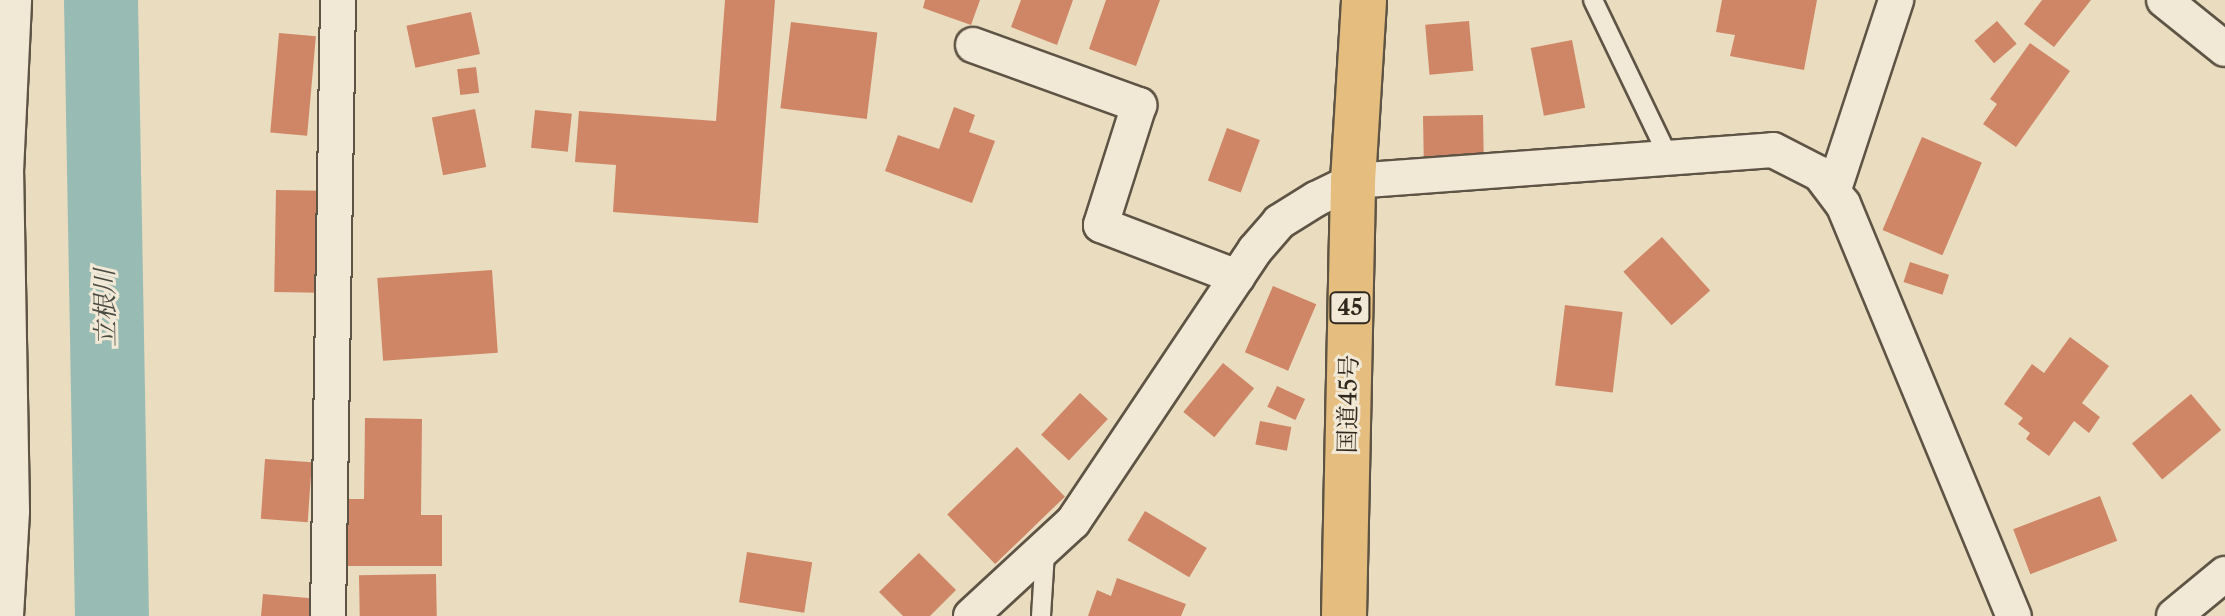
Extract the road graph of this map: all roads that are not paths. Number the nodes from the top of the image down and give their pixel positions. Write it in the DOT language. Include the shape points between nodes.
graph roads {
  1 [pos="14,0"];
  2 [pos="338,0"];
  3 [pos="1364,0"];
  4 [pos="1593,0"];
  5 [pos="1896,0"];
  6 [pos="2164,0"];
  7 [pos="973,45"];
  8 [pos="2225,49"];
  9 [pos="1669,158"];
  10 [pos="1818,175"];
  11 [pos="1353,181"];
  12 [pos="1237,277"];
  13 [pos="1045,553"];
  14 [pos="2225,574"];
  15 [pos="6,616"];
  16 [pos="328,616"];
  17 [pos="971,616"];
  18 [pos="1041,616"];
  19 [pos="1344,616"];
  20 [pos="2014,616"];
  21 [pos="2174,616"];
  1 -- 15 [label="street" via="6,172 12,511"];
  2 -- 16 [label="street"];
  3 -- 11 [label="highway, 国道45号 / 45"];
  4 -- 9 [label="lane"];
  5 -- 10 [label="street"];
  6 -- 8 [label="street"];
  7 -- 12 [label="street" via="1139,105 1101,225"];
  9 -- 10 [label="street" via="1773,150"];
  9 -- 11 [label="street"];
  10 -- 20 [label="street"];
  11 -- 12 [label="street" via="1279,222"];
  11 -- 19 [label="highway, 国道45号 / 45"];
  12 -- 13 [label="street" via="1073,522"];
  13 -- 17 [label="street"];
  13 -- 18 [label="lane"];
  14 -- 21 [label="street"];
}
